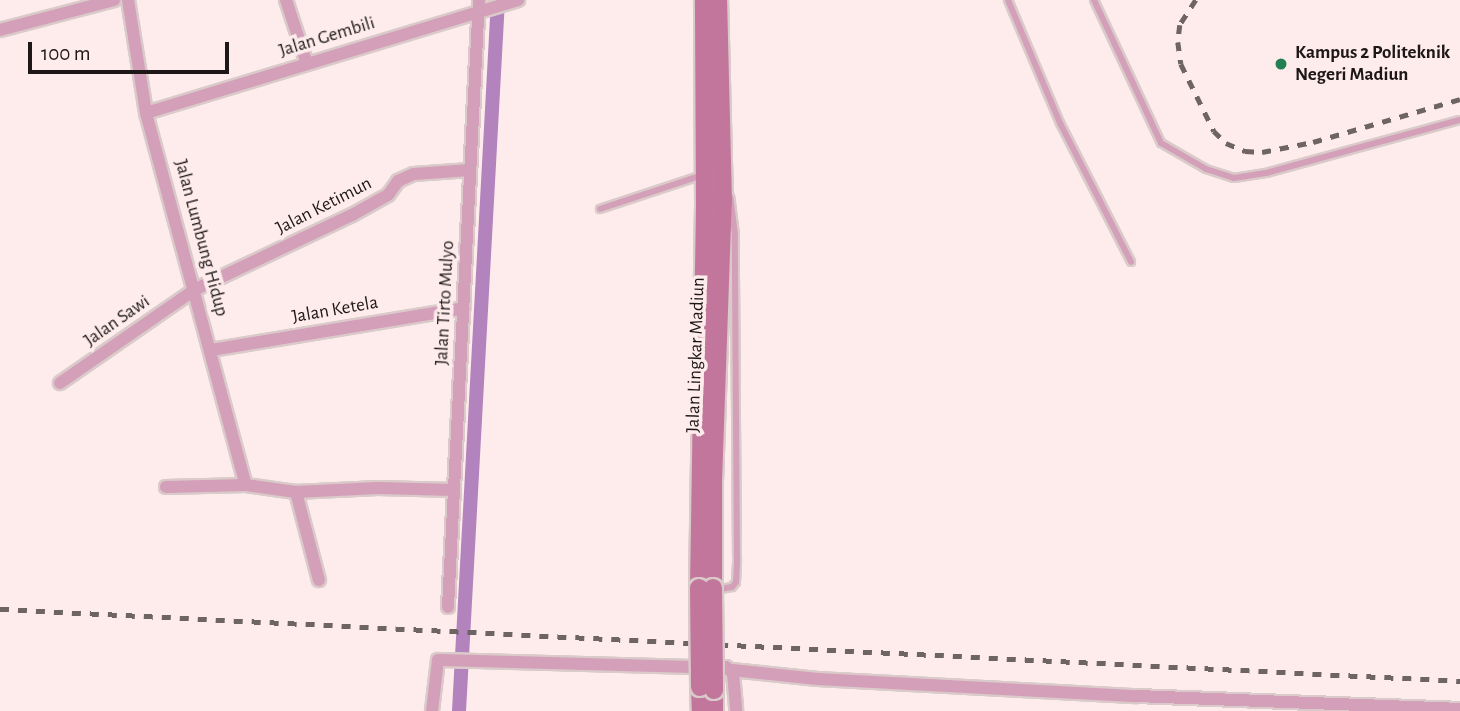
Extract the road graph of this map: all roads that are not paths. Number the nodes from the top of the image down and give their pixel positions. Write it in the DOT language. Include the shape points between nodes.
graph roads {
  1 [pos="114,0"];
  2 [pos="128,0"];
  3 [pos="285,0"];
  4 [pos="518,0"];
  5 [pos="704,0"];
  6 [pos="718,0"];
  7 [pos="1008,0"];
  8 [pos="1094,0"];
  9 [pos="480,6"];
  10 [pos="0,30"];
  11 [pos="307,64"];
  12 [pos="146,113"];
  13 [pos="1460,120"];
  14 [pos="470,170"];
  15 [pos="710,178"];
  16 [pos="714,203"];
  17 [pos="600,209"];
  18 [pos="1132,262"];
  19 [pos="196,289"];
  20 [pos="464,308"];
  21 [pos="211,350"];
  22 [pos="61,383"];
  23 [pos="246,485"];
  24 [pos="166,487"];
  25 [pos="454,489"];
  26 [pos="296,492"];
  27 [pos="319,580"];
  28 [pos="448,607"];
  29 [pos="696,667"];
  30 [pos="732,670"];
  31 [pos="1460,709"];
  32 [pos="432,711"];
  33 [pos="698,711"];
  34 [pos="714,711"];
  35 [pos="736,711"];
  1 -- 10 [label="street"];
  2 -- 12 [label="street, Jalan Lumbung Hidup"];
  3 -- 11 [label="street"];
  4 -- 9 [label="street, Jalan Gembili" via="503,6"];
  5 -- 15 [label="main road, Jalan Lingkar Madiun"];
  6 -- 15 [label="main road, Jalan Lingkar Madiun"];
  7 -- 18 [label="lane" via="1060,123"];
  8 -- 13 [label="lane" via="1161,143 1206,169 1234,178 1266,173"];
  9 -- 11 [label="street, Jalan Gembili"];
  9 -- 14 [label="street, Jalan Tirto Mulyo"];
  11 -- 12 [label="street, Jalan Gembili"];
  12 -- 19 [label="street, Jalan Lumbung Hidup"];
  14 -- 19 [label="street, Jalan Ketimun" via="414,174 352,215"];
  14 -- 20 [label="street, Jalan Tirto Mulyo"];
  15 -- 15 [label="lane" via="734,209 737,560 736,582 726,590 695,587 694,573 696,202"];
  15 -- 16 [label="main road, Jalan Lingkar Madiun"];
  15 -- 17 [label="lane"];
  16 -- 33 [label="main road, Jalan Lingkar Madiun, bridge" via="700,436"];
  16 -- 34 [label="main road, Jalan Lingkar Madiun, bridge"];
  19 -- 21 [label="street, Jalan Lumbung Hidup"];
  19 -- 22 [label="street, Jalan Sawi"];
  20 -- 21 [label="street, Jalan Ketela"];
  20 -- 25 [label="street, Jalan Tirto Mulyo"];
  21 -- 23 [label="street, Jalan Lumbung Hidup"];
  23 -- 24 [label="street"];
  23 -- 26 [label="street"];
  25 -- 26 [label="street"];
  25 -- 28 [label="street, Jalan Tirto Mulyo"];
  26 -- 27 [label="street"];
  29 -- 30 [label="street"];
  29 -- 32 [label="street" via="438,660"];
  29 -- 33 [label="street"];
  30 -- 31 [label="street" via="1137,696"];
  30 -- 35 [label="street"];
}
